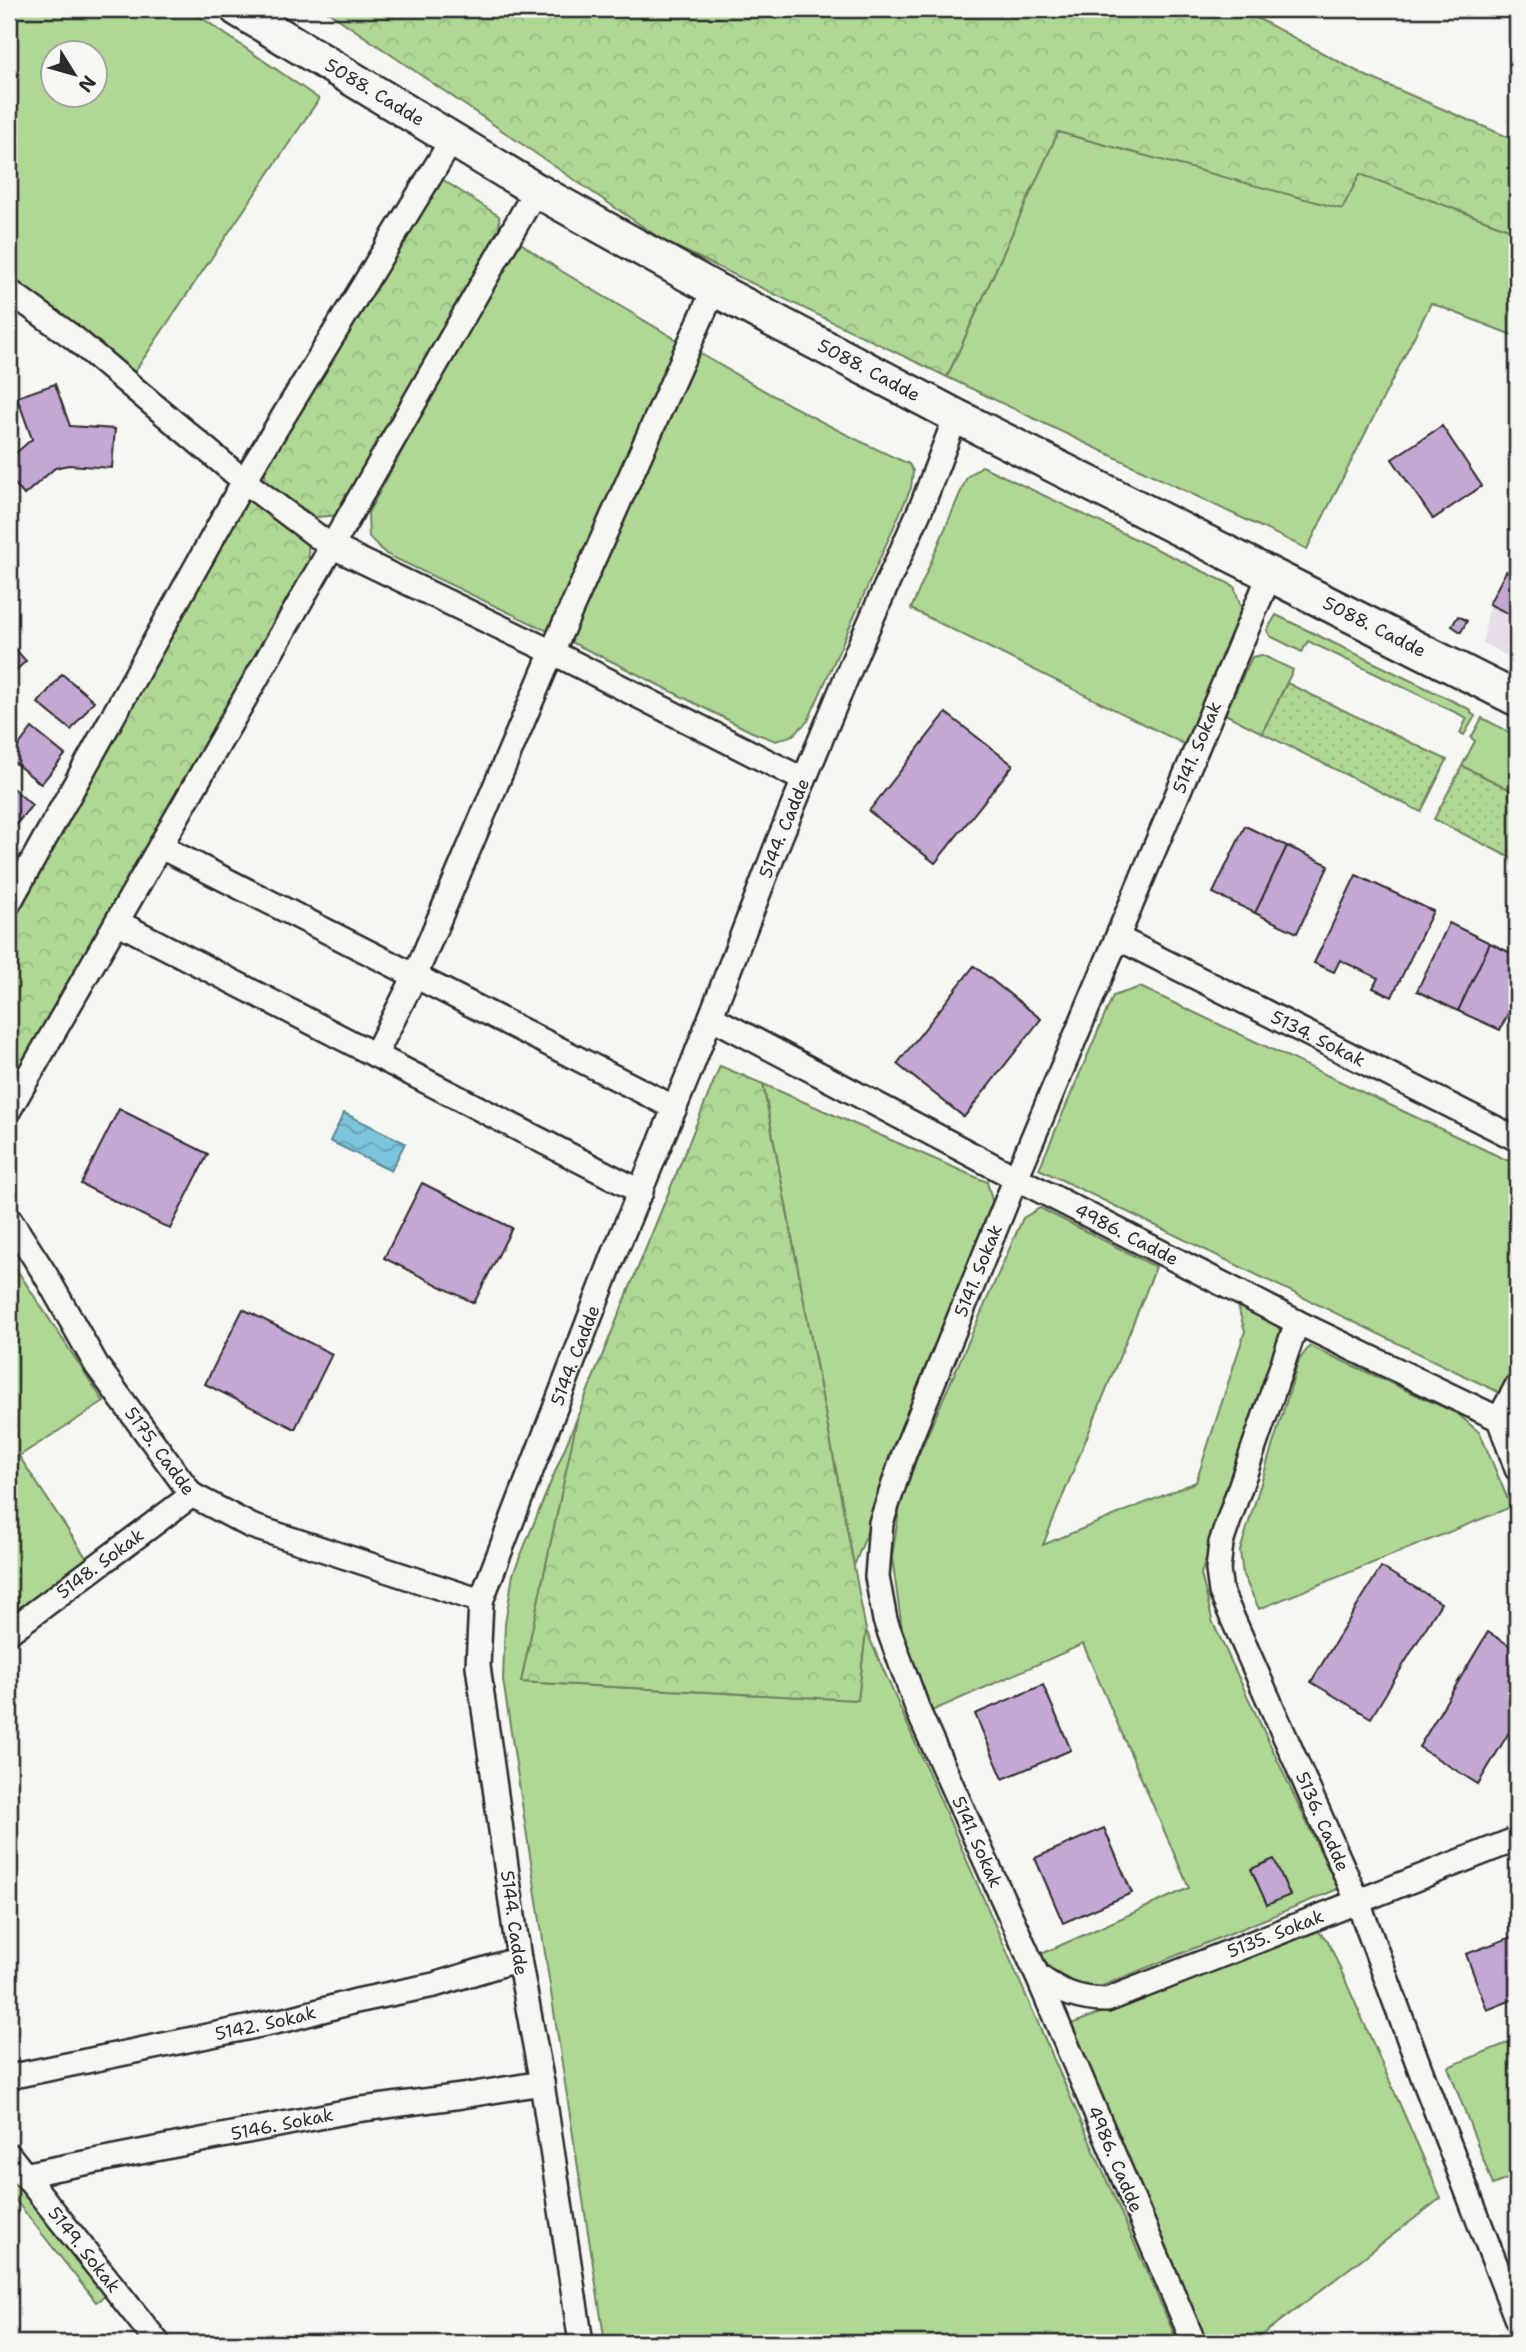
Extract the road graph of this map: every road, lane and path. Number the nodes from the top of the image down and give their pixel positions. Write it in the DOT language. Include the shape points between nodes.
graph roads {
  1 [pos="237,9"];
  2 [pos="452,140"];
  3 [pos="536,190"];
  4 [pos="714,289"];
  5 [pos="9,290"];
  6 [pos="956,416"];
  7 [pos="244,481"];
  8 [pos="330,545"];
  9 [pos="1270,574"];
  10 [pos="552,652"];
  11 [pos="1517,699"];
  12 [pos="804,780"];
  13 [pos="160,847"];
  14 [pos="9,903"];
  15 [pos="117,922"];
  16 [pos="1118,938"];
  17 [pos="415,976"];
  18 [pos="711,1017"];
  19 [pos="375,1055"];
  20 [pos="675,1108"];
  21 [pos="9,1110"];
  22 [pos="1517,1139"];
  23 [pos="1016,1178"];
  24 [pos="640,1192"];
  25 [pos="9,1218"];
  26 [pos="1297,1322"];
  27 [pos="1517,1386"];
  28 [pos="1499,1419"];
  29 [pos="1517,1469"];
  30 [pos="192,1495"];
  31 [pos="481,1601"];
  32 [pos="9,1632"];
  33 [pos="1517,1839"];
  34 [pos="1358,1902"];
  35 [pos="519,1959"];
  36 [pos="1037,1975"];
  37 [pos="9,2077"];
  38 [pos="542,2082"];
  39 [pos="9,2155"];
  40 [pos="23,2175"];
  41 [pos="1517,2320"];
  42 [pos="158,2343"];
  43 [pos="581,2343"];
  44 [pos="1194,2343"];
  1 -- 2 [label="street, 5088. Cadde"];
  2 -- 3 [label="street, 5088. Cadde"];
  2 -- 7 [label="street"];
  3 -- 4 [label="street, 5088. Cadde"];
  3 -- 8 [label="street"];
  4 -- 6 [label="street, 5088. Cadde"];
  4 -- 10 [label="street"];
  5 -- 7 [label="street" via="74,338"];
  6 -- 9 [label="street, 5088. Cadde"];
  6 -- 12 [label="street, 5144. Cadde"];
  7 -- 8 [label="street"];
  7 -- 14 [label="street"];
  8 -- 10 [label="street"];
  8 -- 13 [label="street"];
  9 -- 11 [label="street, 5088. Cadde"];
  9 -- 16 [label="street, 5141. Sokak"];
  10 -- 12 [label="street"];
  10 -- 17 [label="street"];
  12 -- 18 [label="street, 5144. Cadde"];
  13 -- 15 [label="street"];
  13 -- 17 [label="street"];
  15 -- 19 [label="street"];
  15 -- 21 [label="street"];
  16 -- 22 [label="street, 5134. Sokak"];
  16 -- 23 [label="street, 5141. Sokak"];
  17 -- 19 [label="street"];
  17 -- 20 [label="street"];
  18 -- 20 [label="street, 5144. Cadde"];
  18 -- 23 [label="street, 4986. Cadde"];
  19 -- 24 [label="street"];
  20 -- 24 [label="street, 5144. Cadde"];
  23 -- 26 [label="street, 4986. Cadde"];
  23 -- 36 [label="street, 5141. Sokak" via="904,1454 881,1523 877,1577 885,1620 919,1713"];
  24 -- 31 [label="street, 5144. Cadde"];
  25 -- 30 [label="street, 5175. Cadde" via="97,1366"];
  26 -- 28 [label="street, 4986. Cadde"];
  26 -- 34 [label="street, 5136. Cadde" via="1222,1542 1218,1570 1221,1592"];
  27 -- 28 [label="street"];
  28 -- 29 [label="street"];
  30 -- 31 [label="street, 5175. Cadde" via="251,1526"];
  30 -- 32 [label="street, 5148. Sokak"];
  31 -- 35 [label="street, 5144. Cadde" via="478,1666"];
  33 -- 34 [label="street, 5135. Sokak"];
  34 -- 36 [label="street, 5135. Sokak" via="1107,2000 1072,1996"];
  34 -- 41 [label="street, 5136. Cadde"];
  35 -- 37 [label="street, 5142. Sokak" via="289,2020"];
  35 -- 38 [label="street, 5144. Cadde"];
  36 -- 44 [label="street, 4986. Cadde"];
  38 -- 40 [label="street, 5146. Sokak" via="355,2110"];
  38 -- 43 [label="street, 5144. Cadde"];
  39 -- 40 [label="street, 5149. Sokak"];
  40 -- 42 [label="street, 5149. Sokak"];
}
